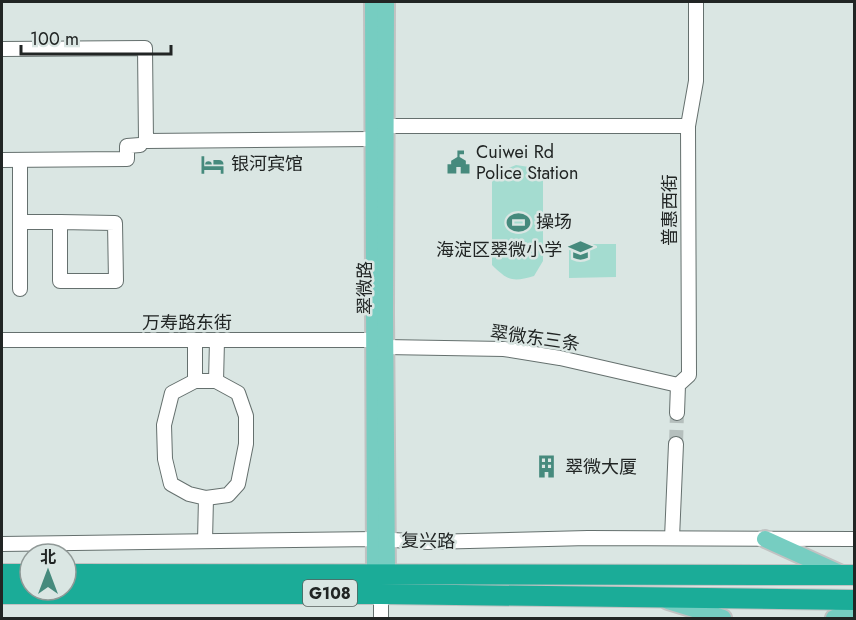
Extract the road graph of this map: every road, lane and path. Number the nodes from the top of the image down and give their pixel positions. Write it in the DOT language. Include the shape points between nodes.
graph roads {
  1 [pos="373,2"];
  2 [pos="386,2"];
  3 [pos="696,2"];
  4 [pos="2,49"];
  5 [pos="386,126"];
  6 [pos="688,126"];
  7 [pos="372,139"];
  8 [pos="140,145"];
  9 [pos="2,160"];
  10 [pos="20,160"];
  11 [pos="20,222"];
  12 [pos="60,222"];
  13 [pos="20,289"];
  14 [pos="2,340"];
  15 [pos="195,341"];
  16 [pos="217,341"];
  17 [pos="379,344"];
  18 [pos="195,381"];
  19 [pos="216,381"];
  20 [pos="678,385"];
  21 [pos="677,413"];
  22 [pos="676,444"];
  23 [pos="206,498"];
  24 [pos="672,538"];
  25 [pos="381,539"];
  26 [pos="765,539"];
  27 [pos="855,539"];
  28 [pos="205,541"];
  29 [pos="2,544"];
  30 [pos="381,573"];
  31 [pos="2,574"];
  32 [pos="18,574"];
  33 [pos="78,574"];
  34 [pos="850,575"];
  35 [pos="2,594"];
  36 [pos="381,594"];
  37 [pos="658,598"];
  38 [pos="855,600"];
  39 [pos="855,611"];
  40 [pos="381,618"];
  41 [pos="723,618"];
  42 [pos="834,618"];
  1 -- 7 [label="main road, 翠微路"];
  2 -- 5 [label="main road, 翠微路"];
  3 -- 6 [label="street, 普惠西街" via="696,81"];
  4 -- 7 [label="street" via="145,48 146,141"];
  5 -- 6 [label="street"];
  5 -- 17 [label="main road, 翠微路"];
  6 -- 20 [label="street, 普惠西街" via="689,375"];
  7 -- 17 [label="main road, 翠微路"];
  8 -- 10 [label="street" via="127,146 128,159"];
  9 -- 10 [label="street"];
  10 -- 11 [label="street"];
  11 -- 12 [label="street"];
  11 -- 13 [label="street"];
  12 -- 12 [label="street" via="115,223 116,281 60,281"];
  14 -- 15 [label="street, 万寿路东街"];
  15 -- 16 [label="street, 万寿路东街"];
  15 -- 18 [label="street"];
  16 -- 17 [label="street, 万寿路东街"];
  16 -- 19 [label="street"];
  17 -- 20 [label="street, 翠微东三条" via="504,349"];
  17 -- 25 [label="main road, 翠微路"];
  18 -- 19 [label="street"];
  18 -- 23 [label="street" via="172,393 164,425 165,459 171,484"];
  19 -- 23 [label="street" via="238,393 246,416 246,444 238,484 228,495"];
  20 -- 21 [label="street, 普惠西街"];
  22 -- 24 [label="street"];
  23 -- 28 [label="street"];
  24 -- 25 [label="street, 复兴路" via="428,542"];
  24 -- 26 [label="street, 复兴路"];
  25 -- 28 [label="street, 复兴路"];
  25 -- 30 [label="main road, 翠微路"];
  26 -- 27 [label="street, 复兴路"];
  26 -- 34 [label="main road"];
  28 -- 29 [label="street, 复兴路"];
  30 -- 33 [label="highway, 复兴路 / G108"];
  30 -- 34 [label="highway, 复兴路 / G108"];
  31 -- 32 [label="highway"];
  35 -- 36 [label="highway, G108"];
  36 -- 37 [label="highway, G108"];
  36 -- 40 [label="street"];
  37 -- 38 [label="highway, G108"];
  37 -- 41 [label="main road"];
  39 -- 42 [label="main road"];
}
